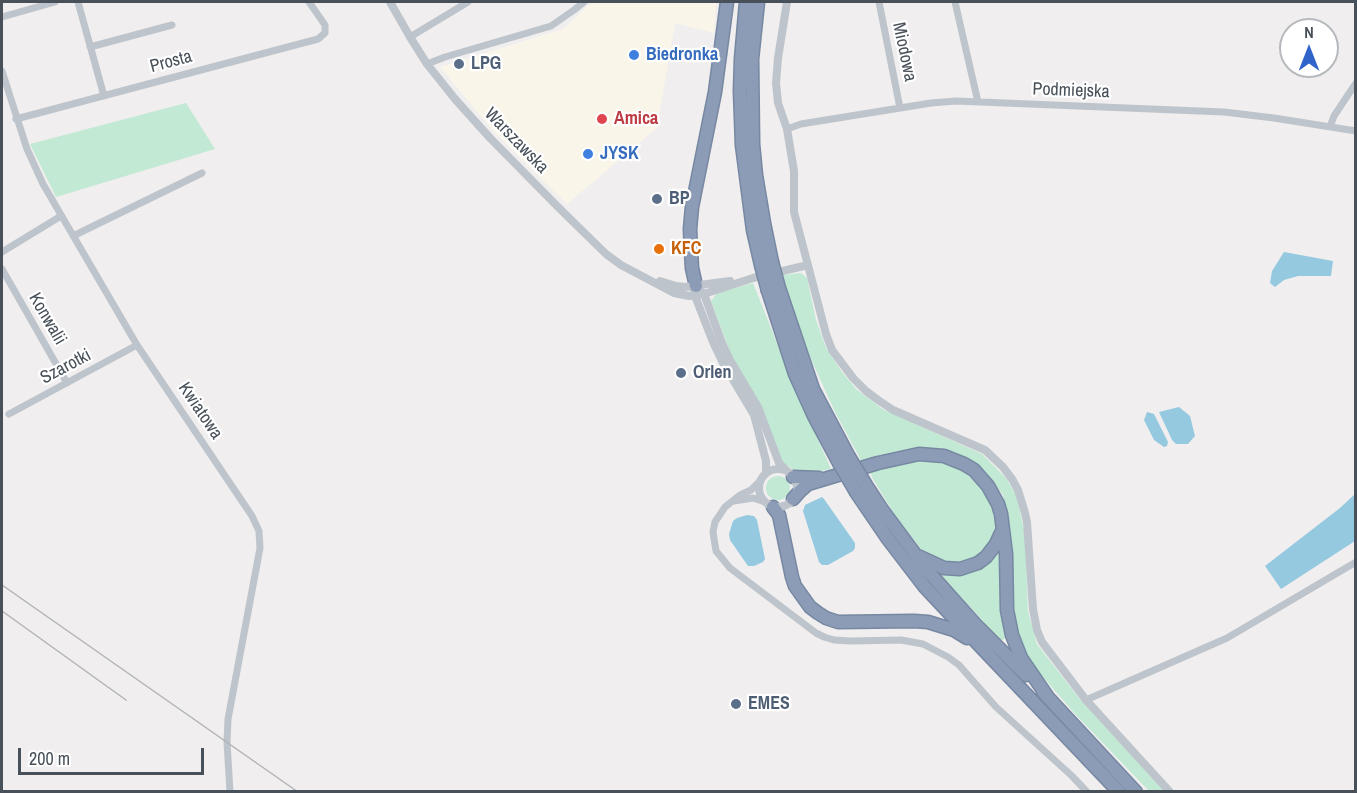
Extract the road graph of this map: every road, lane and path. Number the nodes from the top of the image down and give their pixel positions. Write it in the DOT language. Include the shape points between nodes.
graph roads {
  1 [pos="55,2"];
  2 [pos="78,2"];
  3 [pos="309,2"];
  4 [pos="390,2"];
  5 [pos="468,2"];
  6 [pos="584,2"];
  7 [pos="727,2"];
  8 [pos="746,2"];
  9 [pos="758,2"];
  10 [pos="787,2"];
  11 [pos="879,2"];
  12 [pos="955,2"];
  13 [pos="2,17"];
  14 [pos="172,25"];
  15 [pos="410,37"];
  16 [pos="90,47"];
  17 [pos="427,64"];
  18 [pos="2,71"];
  19 [pos="1356,83"];
  20 [pos="104,96"];
  21 [pos="978,102"];
  22 [pos="900,108"];
  23 [pos="16,120"];
  24 [pos="1330,127"];
  25 [pos="787,129"];
  26 [pos="1356,131"];
  27 [pos="202,173"];
  28 [pos="61,216"];
  29 [pos="73,236"];
  30 [pos="2,252"];
  31 [pos="767,264"];
  32 [pos="808,265"];
  33 [pos="2,269"];
  34 [pos="698,292"];
  35 [pos="137,345"];
  36 [pos="68,383"];
  37 [pos="9,414"];
  38 [pos="790,475"];
  39 [pos="763,477"];
  40 [pos="829,477"];
  41 [pos="861,488"];
  42 [pos="793,500"];
  43 [pos="731,502"];
  44 [pos="769,505"];
  45 [pos="1003,529"];
  46 [pos="914,554"];
  47 [pos="1356,562"];
  48 [pos="982,649"];
  49 [pos="1047,696"];
  50 [pos="1086,700"];
  51 [pos="230,792"];
  52 [pos="1087,792"];
  53 [pos="1119,792"];
  54 [pos="1136,792"];
  55 [pos="1170,792"];
  1 -- 13 [label="street"];
  2 -- 16 [label="street"];
  3 -- 20 [label="street, Prosta" via="325,25 325,33 318,39"];
  4 -- 15 [label="street, Warszawska"];
  5 -- 15 [label="street"];
  6 -- 17 [label="street" via="551,26"];
  7 -- 34 [label="highway" via="715,92 692,207 692,268"];
  8 -- 31 [label="highway" via="741,59 742,145 752,220"];
  9 -- 31 [label="highway" via="753,144"];
  10 -- 25 [label="street" via="776,83"];
  11 -- 22 [label="street, Miodowa"];
  12 -- 21 [label="street"];
  14 -- 16 [label="street"];
  15 -- 17 [label="street, Warszawska"];
  16 -- 20 [label="street"];
  17 -- 34 [label="street, Warszawska" via="484,132 611,258 646,277"];
  18 -- 23 [label="street, Kwiatowa"];
  19 -- 24 [label="street"];
  20 -- 23 [label="street, Prosta"];
  21 -- 22 [label="street, Podmiejska"];
  21 -- 24 [label="street, Podmiejska" via="1224,112"];
  22 -- 25 [label="street, Podmiejska"];
  23 -- 28 [label="street, Kwiatowa" via="40,180"];
  24 -- 26 [label="street, Podmiejska"];
  25 -- 32 [label="street" via="794,171 794,212"];
  27 -- 29 [label="street"];
  28 -- 29 [label="street, Kwiatowa"];
  28 -- 30 [label="street"];
  29 -- 35 [label="street, Kwiatowa"];
  31 -- 41 [label="highway, bridge" via="813,389 844,460"];
  32 -- 34 [label="street, Warszawska"];
  32 -- 50 [label="street" via="825,334 853,378 893,410 985,450 1012,480 1027,522 1037,630"];
  33 -- 36 [label="street, Konwalii"];
  34 -- 38 [label="street" via="730,360 758,407 779,463"];
  34 -- 39 [label="street" via="713,342 754,415 766,461"];
  35 -- 36 [label="street, Szarotki"];
  35 -- 51 [label="street, Kwiatowa" via="259,531 260,548 228,719"];
  36 -- 37 [label="street, Szarotki"];
  38 -- 39 [label="street" via="777,469"];
  38 -- 40 [label="highway"];
  38 -- 42 [label="street" via="797,488"];
  39 -- 43 [label="street"];
  39 -- 44 [label="street" via="759,492"];
  40 -- 42 [label="highway" via="808,484"];
  40 -- 45 [label="highway" via="919,454 944,456 974,470 988,486 998,504"];
  41 -- 46 [label="highway"];
  41 -- 48 [label="highway" via="872,516 909,567"];
  42 -- 44 [label="street" via="784,506"];
  43 -- 44 [label="street" via="753,498"];
  43 -- 52 [label="street" via="719,514 713,532 716,551 730,568 824,637 901,640 923,644 948,657"];
  44 -- 48 [label="highway" via="779,515 795,586 810,608 837,622 914,621 941,625 961,633"];
  45 -- 46 [label="highway" via="986,557 960,569 944,568"];
  45 -- 49 [label="highway" via="1012,635 1021,658"];
  46 -- 49 [label="highway" via="975,624"];
  47 -- 50 [label="street" via="1227,639"];
  48 -- 53 [label="highway"];
  49 -- 54 [label="highway"];
  50 -- 55 [label="street"];
}
